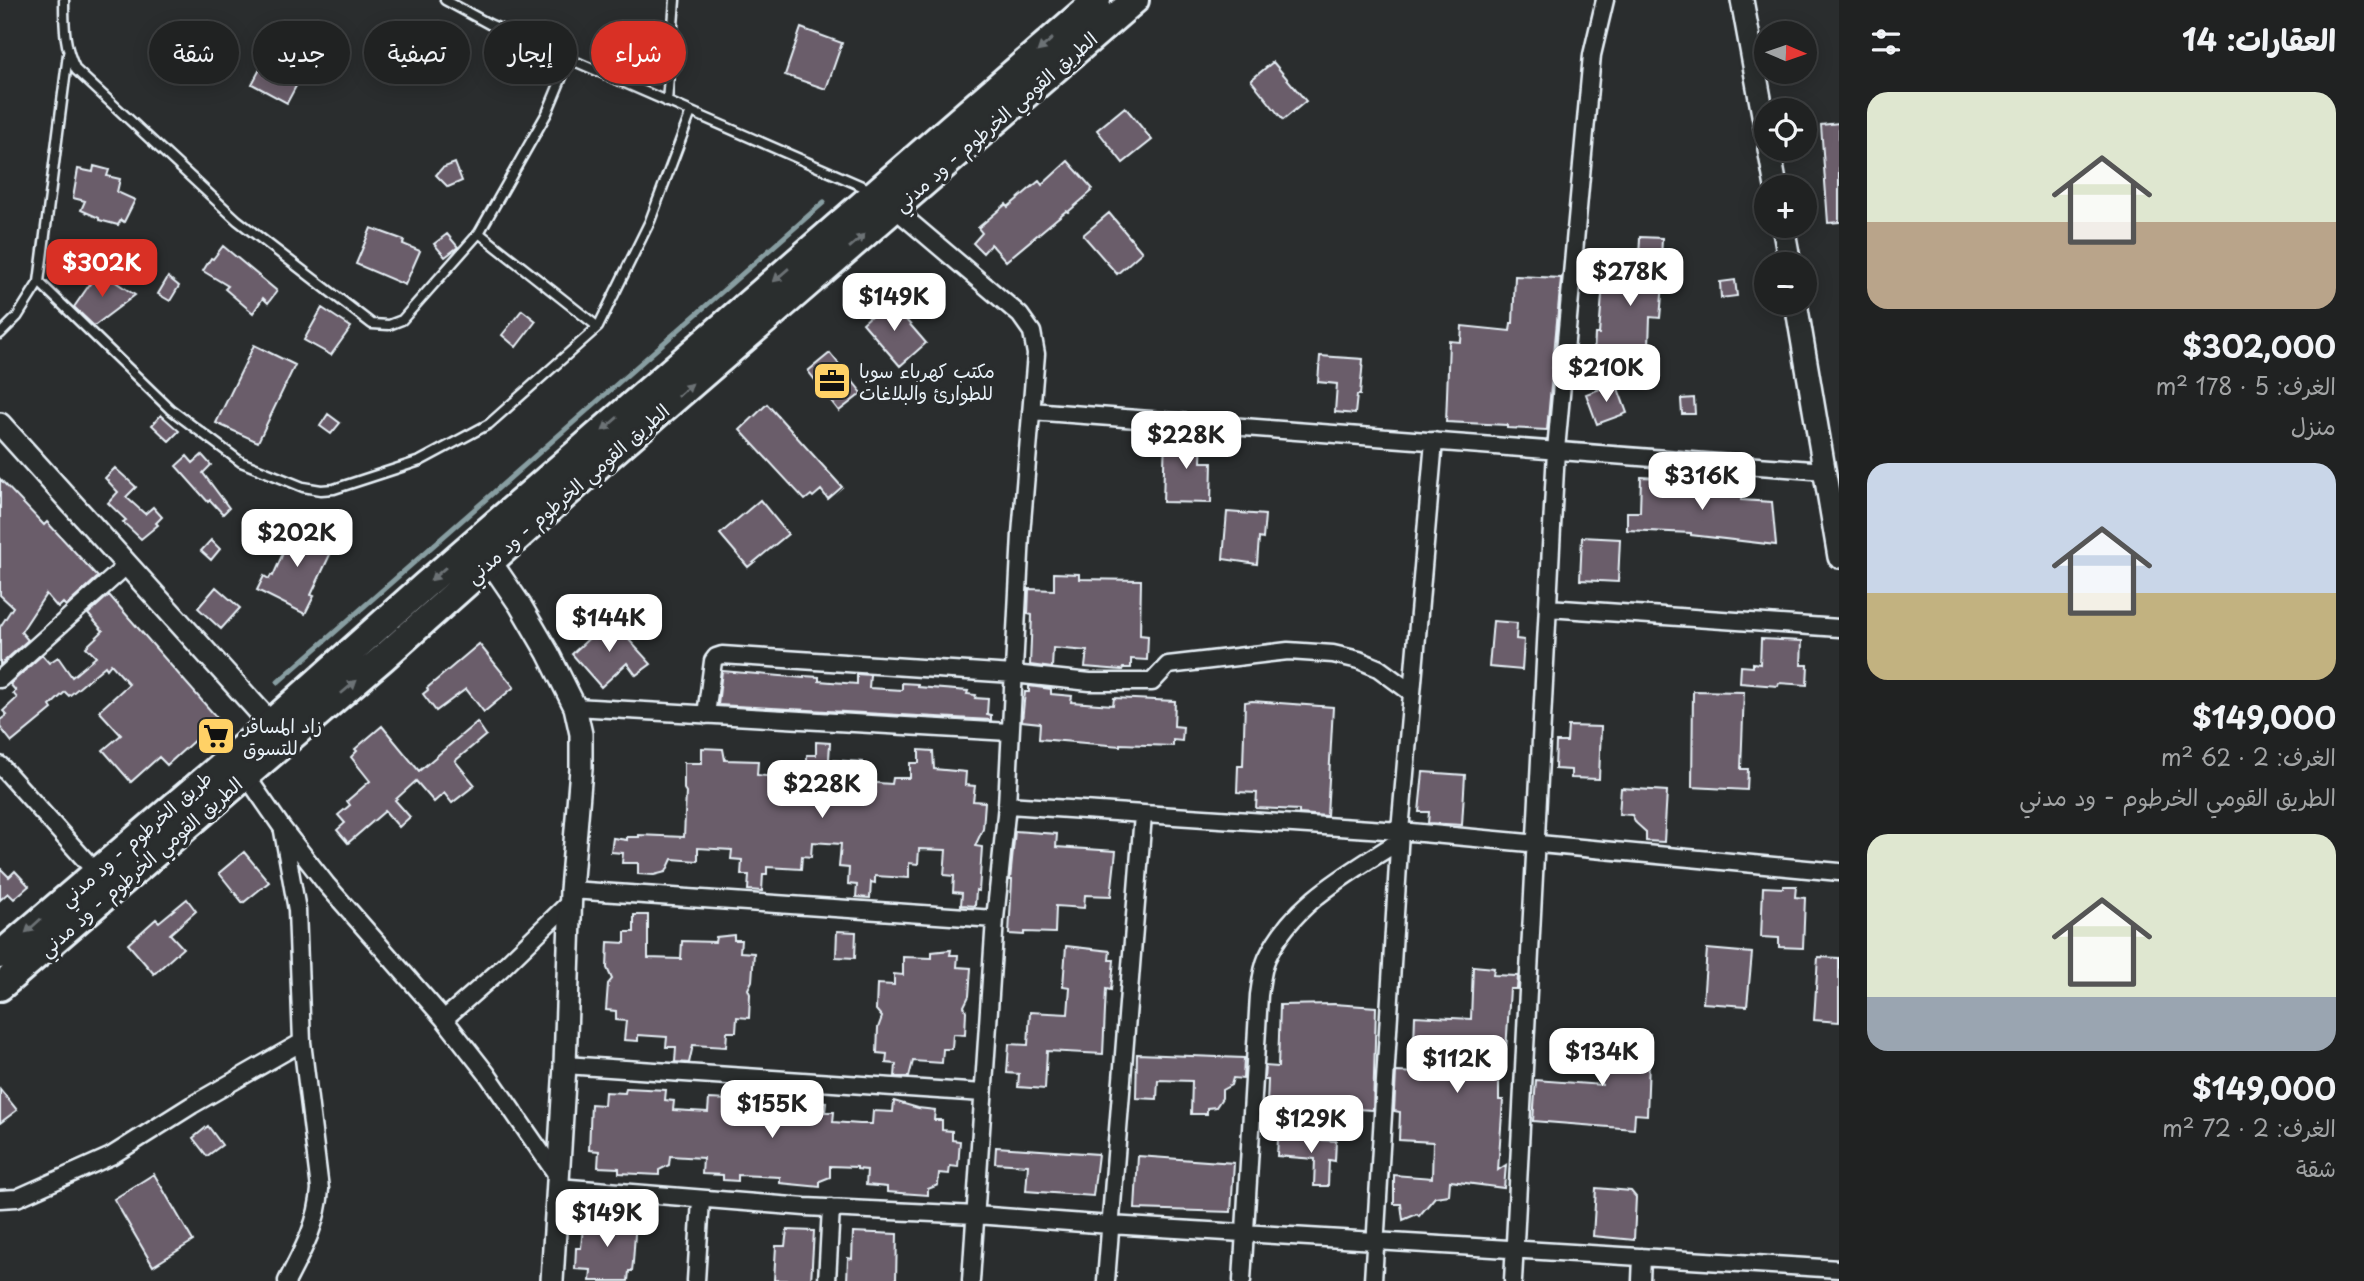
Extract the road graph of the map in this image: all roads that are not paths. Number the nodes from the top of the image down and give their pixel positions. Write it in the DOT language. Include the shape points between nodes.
graph roads {
  1 [pos="64,0"];
  2 [pos="445,0"];
  3 [pos="675,0"];
  4 [pos="1097,0"];
  5 [pos="1135,0"];
  6 [pos="1605,0"];
  7 [pos="1742,0"];
  8 [pos="484,21"];
  9 [pos="68,54"];
  10 [pos="577,61"];
  11 [pos="559,84"];
  12 [pos="1760,98"];
  13 [pos="667,102"];
  14 [pos="691,112"];
  15 [pos="886,201"];
  16 [pos="479,233"];
  17 [pos="39,282"];
  18 [pos="1798,315"];
  19 [pos="598,327"];
  20 [pos="0,334"];
  21 [pos="1031,411"];
  22 [pos="3,434"];
  23 [pos="1434,441"];
  24 [pos="1556,450"];
  25 [pos="1825,471"];
  26 [pos="1839,557"];
  27 [pos="490,561"];
  28 [pos="127,565"];
  29 [pos="1548,608"];
  30 [pos="1839,628"];
  31 [pos="1013,674"];
  32 [pos="0,680"];
  33 [pos="1412,693"];
  34 [pos="575,707"];
  35 [pos="706,715"];
  36 [pos="279,732"];
  37 [pos="1009,732"];
  38 [pos="0,765"];
  39 [pos="238,766"];
  40 [pos="1006,805"];
  41 [pos="1143,815"];
  42 [pos="283,829"];
  43 [pos="1400,836"];
  44 [pos="1536,844"];
  45 [pos="95,871"];
  46 [pos="1839,872"];
  47 [pos="571,896"];
  48 [pos="995,919"];
  49 [pos="3,947"];
  50 [pos="0,986"];
  51 [pos="444,1019"];
  52 [pos="302,1042"];
  53 [pos="565,1065"];
  54 [pos="983,1093"];
  55 [pos="558,1183"];
  56 [pos="0,1199"];
  57 [pos="701,1200"];
  58 [pos="831,1208"];
  59 [pos="976,1214"];
  60 [pos="1110,1225"];
  61 [pos="1245,1233"];
  62 [pos="1376,1241"];
  63 [pos="1516,1250"];
  64 [pos="1642,1257"];
  65 [pos="1839,1269"];
  66 [pos="288,1281"];
  67 [pos="552,1281"];
  68 [pos="696,1281"];
  69 [pos="827,1281"];
  70 [pos="971,1281"];
  71 [pos="1106,1281"];
  72 [pos="1242,1281"];
  73 [pos="1373,1281"];
  74 [pos="1513,1281"];
  75 [pos="1641,1281"];
  1 -- 9 [label="lane"];
  2 -- 8 [label="lane"];
  3 -- 13 [label="lane"];
  4 -- 15 [label="highway, الطريق القومي الخرطوم - ود مدني, one-way"];
  5 -- 15 [label="highway, الطريق القومي الخرطوم - ود مدني"];
  6 -- 24 [label="street" via="1592,55"];
  7 -- 12 [label="street"];
  9 -- 16 [label="lane" via="76,70 237,220 372,324 402,320"];
  9 -- 17 [label="lane"];
  10 -- 13 [label="lane"];
  11 -- 16 [label="lane"];
  13 -- 14 [label="lane"];
  14 -- 15 [label="lane"];
  14 -- 19 [label="lane" via="650,221"];
  15 -- 21 [label="street" via="1020,316 1032,332 1036,354"];
  27 -- 15 [label="highway, الطريق القومي الخرطوم - ود مدني, one-way"];
  15 -- 36 [label="highway, الطريق القومي الخرطوم - ود مدني, one-way" via="691,352"];
  16 -- 19 [label="lane"];
  17 -- 19 [label="lane" via="170,409 241,462 321,490 420,461 489,424"];
  17 -- 20 [label="lane"];
  18 -- 25 [label="street"];
  21 -- 23 [label="street"];
  21 -- 31 [label="street"];
  22 -- 28 [label="street"];
  23 -- 24 [label="street"];
  23 -- 33 [label="street"];
  24 -- 25 [label="street"];
  24 -- 29 [label="street"];
  25 -- 26 [label="street"];
  27 -- 34 [label="street" via="548,653"];
  36 -- 27 [label="highway, الطريق القومي الخرطوم - ود مدني, one-way"];
  28 -- 32 [label="street"];
  28 -- 36 [label="street"];
  29 -- 30 [label="street"];
  29 -- 44 [label="street"];
  31 -- 33 [label="street" via="1090,682 1152,682 1168,665 1288,651 1359,660"];
  31 -- 35 [label="street" via="722,655 713,661"];
  31 -- 37 [label="street"];
  33 -- 43 [label="street"];
  34 -- 35 [label="street"];
  34 -- 47 [label="street" via="581,751"];
  35 -- 37 [label="street"];
  36 -- 39 [label="highway, الطريق القومي الخرطوم - ود مدني"];
  37 -- 40 [label="street"];
  38 -- 45 [label="street"];
  39 -- 42 [label="street"];
  39 -- 45 [label="highway, طريق الخرطوم - ود مدني"];
  39 -- 50 [label="highway, الطريق القومي الخرطوم - ود مدني"];
  40 -- 41 [label="street"];
  40 -- 48 [label="street"];
  41 -- 43 [label="street"];
  41 -- 60 [label="street"];
  42 -- 51 [label="street"];
  42 -- 52 [label="street" via="297,910"];
  43 -- 44 [label="street"];
  43 -- 61 [label="street" via="1298,913 1265,960"];
  43 -- 62 [label="street"];
  44 -- 46 [label="street"];
  44 -- 63 [label="street"];
  45 -- 49 [label="highway, طريق الخرطوم - ود مدني, one-way"];
  47 -- 48 [label="street"];
  47 -- 51 [label="street" via="500,970"];
  47 -- 53 [label="street"];
  48 -- 54 [label="street"];
  51 -- 55 [label="street" via="487,1074"];
  52 -- 56 [label="street" via="110,1156 17,1198"];
  52 -- 66 [label="street" via="319,1211"];
  53 -- 54 [label="street"];
  53 -- 55 [label="street"];
  54 -- 59 [label="street"];
  55 -- 57 [label="street"];
  55 -- 67 [label="street"];
  57 -- 58 [label="street"];
  57 -- 68 [label="street"];
  58 -- 59 [label="street"];
  58 -- 69 [label="street"];
  59 -- 60 [label="street"];
  59 -- 70 [label="street"];
  60 -- 61 [label="street"];
  60 -- 71 [label="street"];
  61 -- 62 [label="street"];
  61 -- 72 [label="street"];
  62 -- 63 [label="street"];
  62 -- 73 [label="street"];
  63 -- 64 [label="street"];
  63 -- 74 [label="street"];
  64 -- 65 [label="street"];
  64 -- 75 [label="street"];
}
